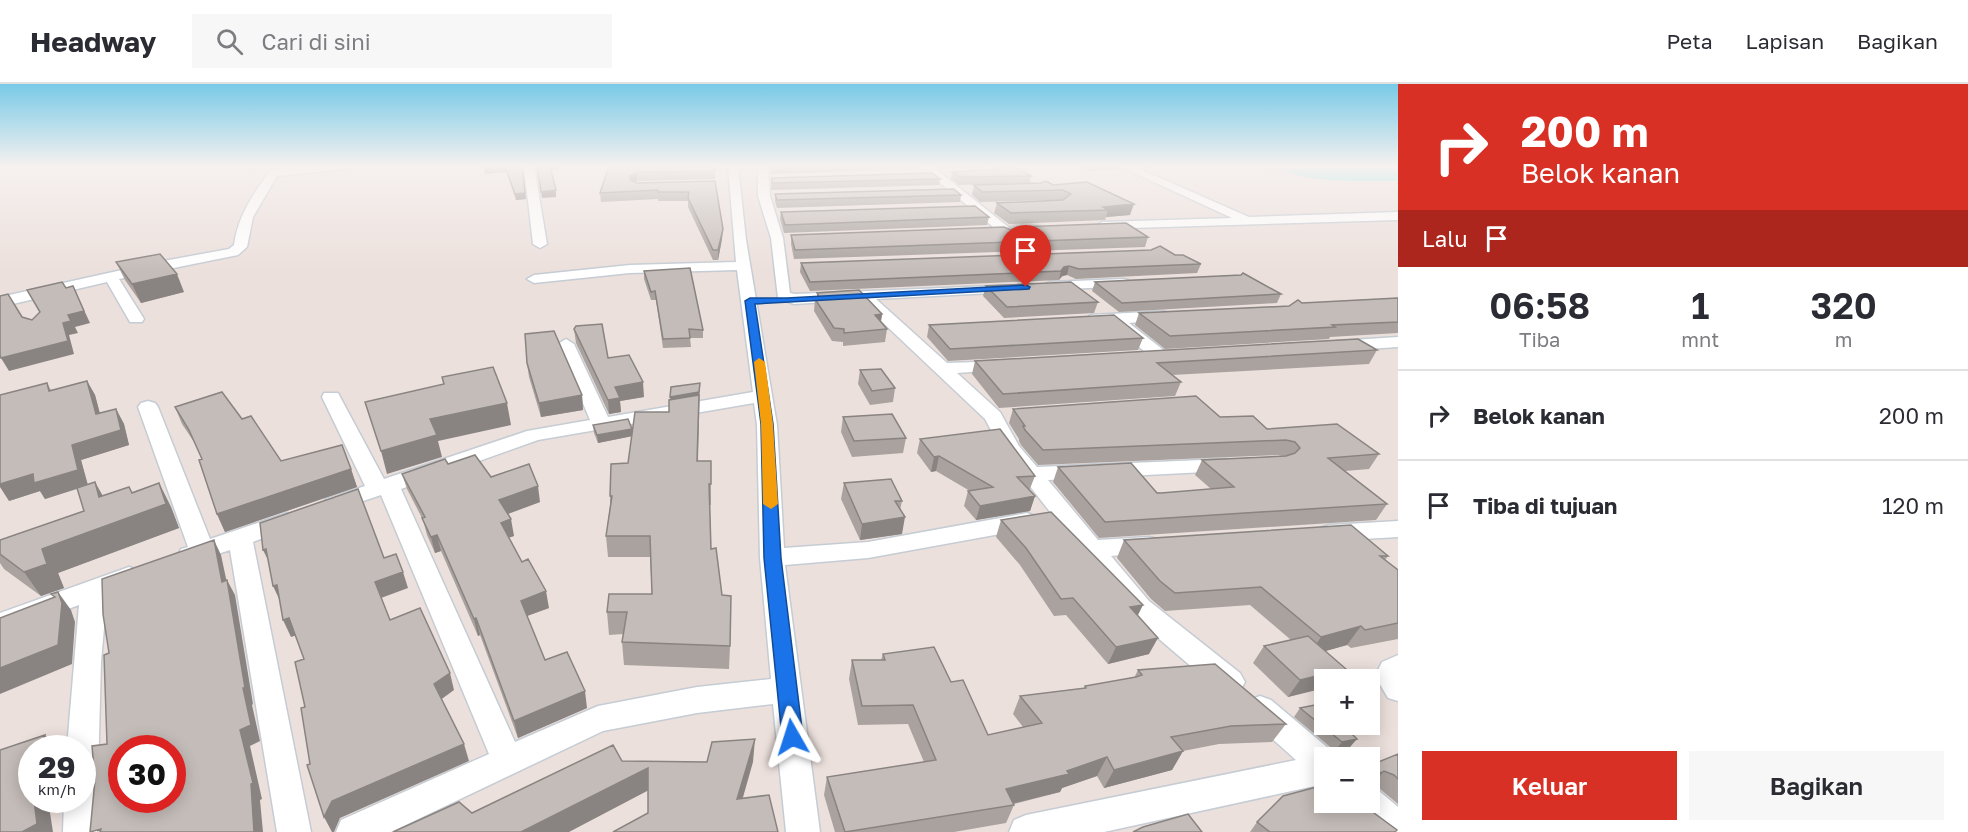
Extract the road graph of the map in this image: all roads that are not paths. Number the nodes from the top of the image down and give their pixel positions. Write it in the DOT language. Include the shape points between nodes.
graph roads {
  1 [pos="256,201"];
  2 [pos="534,201"];
  3 [pos="743,201"];
  4 [pos="772,201"];
  5 [pos="968,201"];
  6 [pos="1204,201"];
  7 [pos="1001,207"];
  8 [pos="954,208"];
  9 [pos="977,208"];
  10 [pos="1398,216"];
  11 [pos="1250,221"];
  12 [pos="1089,226"];
  13 [pos="1024,229"];
  14 [pos="1003,230"];
  15 [pos="981,231"];
  16 [pos="762,238"];
  17 [pos="540,244"];
  18 [pos="1061,257"];
  19 [pos="1015,258"];
  20 [pos="1039,258"];
  21 [pos="744,266"];
  22 [pos="111,277"];
  23 [pos="534,279"];
  24 [pos="1141,282"];
  25 [pos="1072,285"];
  26 [pos="863,295"];
  27 [pos="21,298"];
  28 [pos="804,298"];
  29 [pos="750,301"];
  30 [pos="0,302"];
  31 [pos="1182,315"];
  32 [pos="32,316"];
  33 [pos="1114,318"];
  34 [pos="136,319"];
  35 [pos="1080,320"];
  36 [pos="921,329"];
  37 [pos="898,331"];
  38 [pos="1398,342"];
  39 [pos="566,344"];
  40 [pos="1315,347"];
  41 [pos="1137,357"];
  42 [pos="1022,364"];
  43 [pos="941,369"];
  44 [pos="763,396"];
  45 [pos="331,397"];
  46 [pos="148,407"];
  47 [pos="1016,415"];
  48 [pos="993,416"];
  49 [pos="601,423"];
  50 [pos="1243,464"];
  51 [pos="1031,474"];
  52 [pos="383,487"];
  53 [pos="1066,514"];
  54 [pos="1398,529"];
  55 [pos="1308,534"];
  56 [pos="240,538"];
  57 [pos="1170,543"];
  58 [pos="1090,549"];
  59 [pos="202,551"];
  60 [pos="772,558"];
  61 [pos="170,562"];
  62 [pos="148,570"];
  63 [pos="94,589"];
  64 [pos="0,624"];
  65 [pos="1398,667"];
  66 [pos="1398,689"];
  67 [pos="787,690"];
  68 [pos="84,735"];
  69 [pos="1314,755"];
  70 [pos="508,761"];
  71 [pos="1314,771"];
  72 [pos="81,813"];
  73 [pos="1379,813"];
  74 [pos="1398,830"];
  75 [pos="80,832"];
  76 [pos="294,832"];
  77 [pos="354,832"];
  78 [pos="802,832"];
  79 [pos="1026,832"];
  1 -- 22 [label="street" via="241,232 240,247 235,251"];
  2 -- 17 [label="street"];
  3 -- 16 [label="street"];
  4 -- 16 [label="street" via="775,214"];
  5 -- 9 [label="street"];
  6 -- 11 [label="street"];
  7 -- 9 [label="street"];
  8 -- 9 [label="street"];
  9 -- 14 [label="street"];
  10 -- 11 [label="street"];
  11 -- 12 [label="street"];
  13 -- 14 [label="street"];
  14 -- 15 [label="street"];
  14 -- 20 [label="street"];
  16 -- 21 [label="street"];
  16 -- 28 [label="street" via="786,266 783,295"];
  18 -- 20 [label="street"];
  19 -- 20 [label="street"];
  20 -- 25 [label="street"];
  21 -- 23 [label="street" via="630,268"];
  21 -- 29 [label="street"];
  22 -- 27 [label="street"];
  22 -- 34 [label="street"];
  24 -- 25 [label="street"];
  25 -- 26 [label="street"];
  25 -- 33 [label="street"];
  26 -- 28 [label="street"];
  26 -- 37 [label="street"];
  27 -- 30 [label="street"];
  27 -- 32 [label="street"];
  28 -- 29 [label="street"];
  29 -- 44 [label="street"];
  31 -- 33 [label="street"];
  33 -- 35 [label="street"];
  33 -- 41 [label="street" via="1166,356"];
  36 -- 37 [label="street"];
  37 -- 43 [label="street"];
  38 -- 40 [label="street"];
  39 -- 49 [label="street"];
  42 -- 43 [label="street"];
  43 -- 48 [label="street"];
  44 -- 49 [label="street"];
  44 -- 60 [label="street"];
  45 -- 52 [label="street"];
  46 -- 59 [label="street"];
  47 -- 48 [label="street"];
  48 -- 51 [label="street" via="1010,448"];
  49 -- 52 [label="street" via="534,435"];
  50 -- 51 [label="street"];
  51 -- 53 [label="street"];
  52 -- 56 [label="street"];
  52 -- 70 [label="street"];
  53 -- 58 [label="street"];
  53 -- 60 [label="street" via="868,550"];
  54 -- 55 [label="street"];
  56 -- 59 [label="street"];
  56 -- 76 [label="street"];
  57 -- 58 [label="street"];
  58 -- 69 [label="street" via="1150,618"];
  59 -- 61 [label="street"];
  60 -- 67 [label="street"];
  62 -- 63 [label="street"];
  63 -- 64 [label="street"];
  63 -- 68 [label="street"];
  65 -- 66 [label="street" via="1390,676"];
  67 -- 70 [label="street" via="697,700 598,719"];
  67 -- 78 [label="street"];
  70 -- 77 [label="street"];
  71 -- 79 [label="street"];
  72 -- 75 [label="street"];
  73 -- 74 [label="street"];
}
